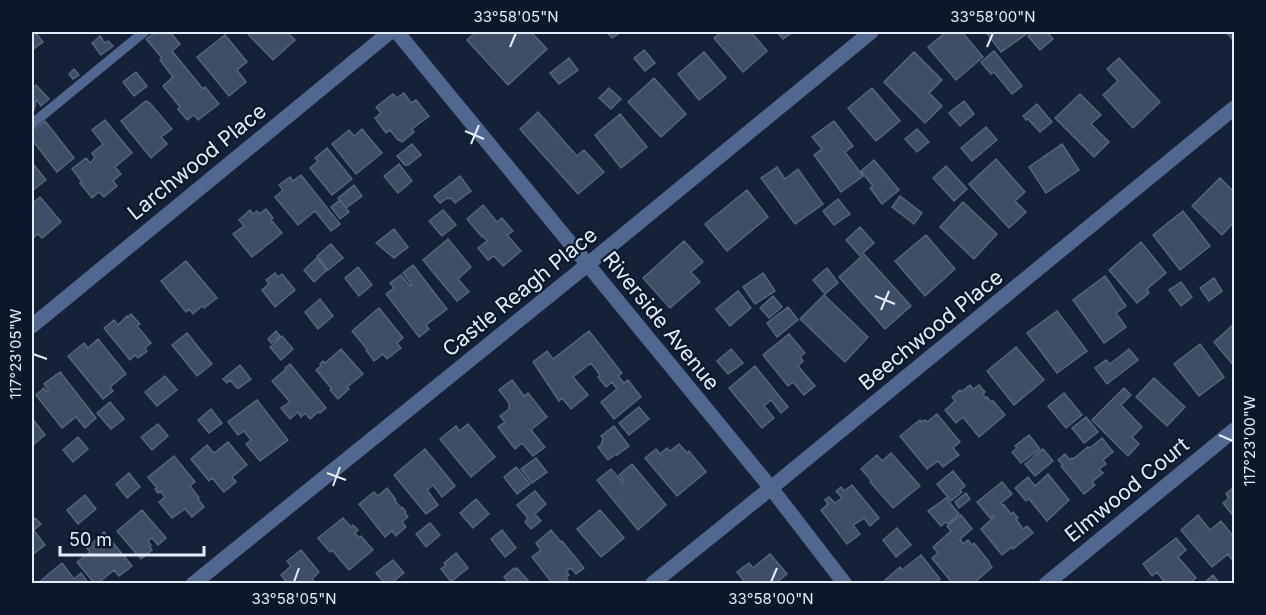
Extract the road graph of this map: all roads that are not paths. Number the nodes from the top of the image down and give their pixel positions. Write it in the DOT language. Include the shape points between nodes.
graph roads {
  1 [pos="144,32"];
  2 [pos="390,32"];
  3 [pos="397,32"];
  4 [pos="871,32"];
  5 [pos="1234,108"];
  6 [pos="32,124"];
  7 [pos="587,265"];
  8 [pos="32,326"];
  9 [pos="1234,430"];
  10 [pos="771,488"];
  11 [pos="194,584"];
  12 [pos="652,584"];
  13 [pos="845,584"];
  14 [pos="1046,584"];
  1 -- 6 [label="lane"];
  2 -- 8 [label="street, Larchwood Place"];
  3 -- 7 [label="street, Riverside Avenue"];
  4 -- 7 [label="street, Castle Reagh Place"];
  5 -- 10 [label="street, Beechwood Place"];
  7 -- 10 [label="street, Riverside Avenue"];
  7 -- 11 [label="street, Castle Reagh Place"];
  9 -- 14 [label="street, Elmwood Court"];
  10 -- 12 [label="street, Beechwood Place"];
  10 -- 13 [label="street, Riverside Avenue"];
}
